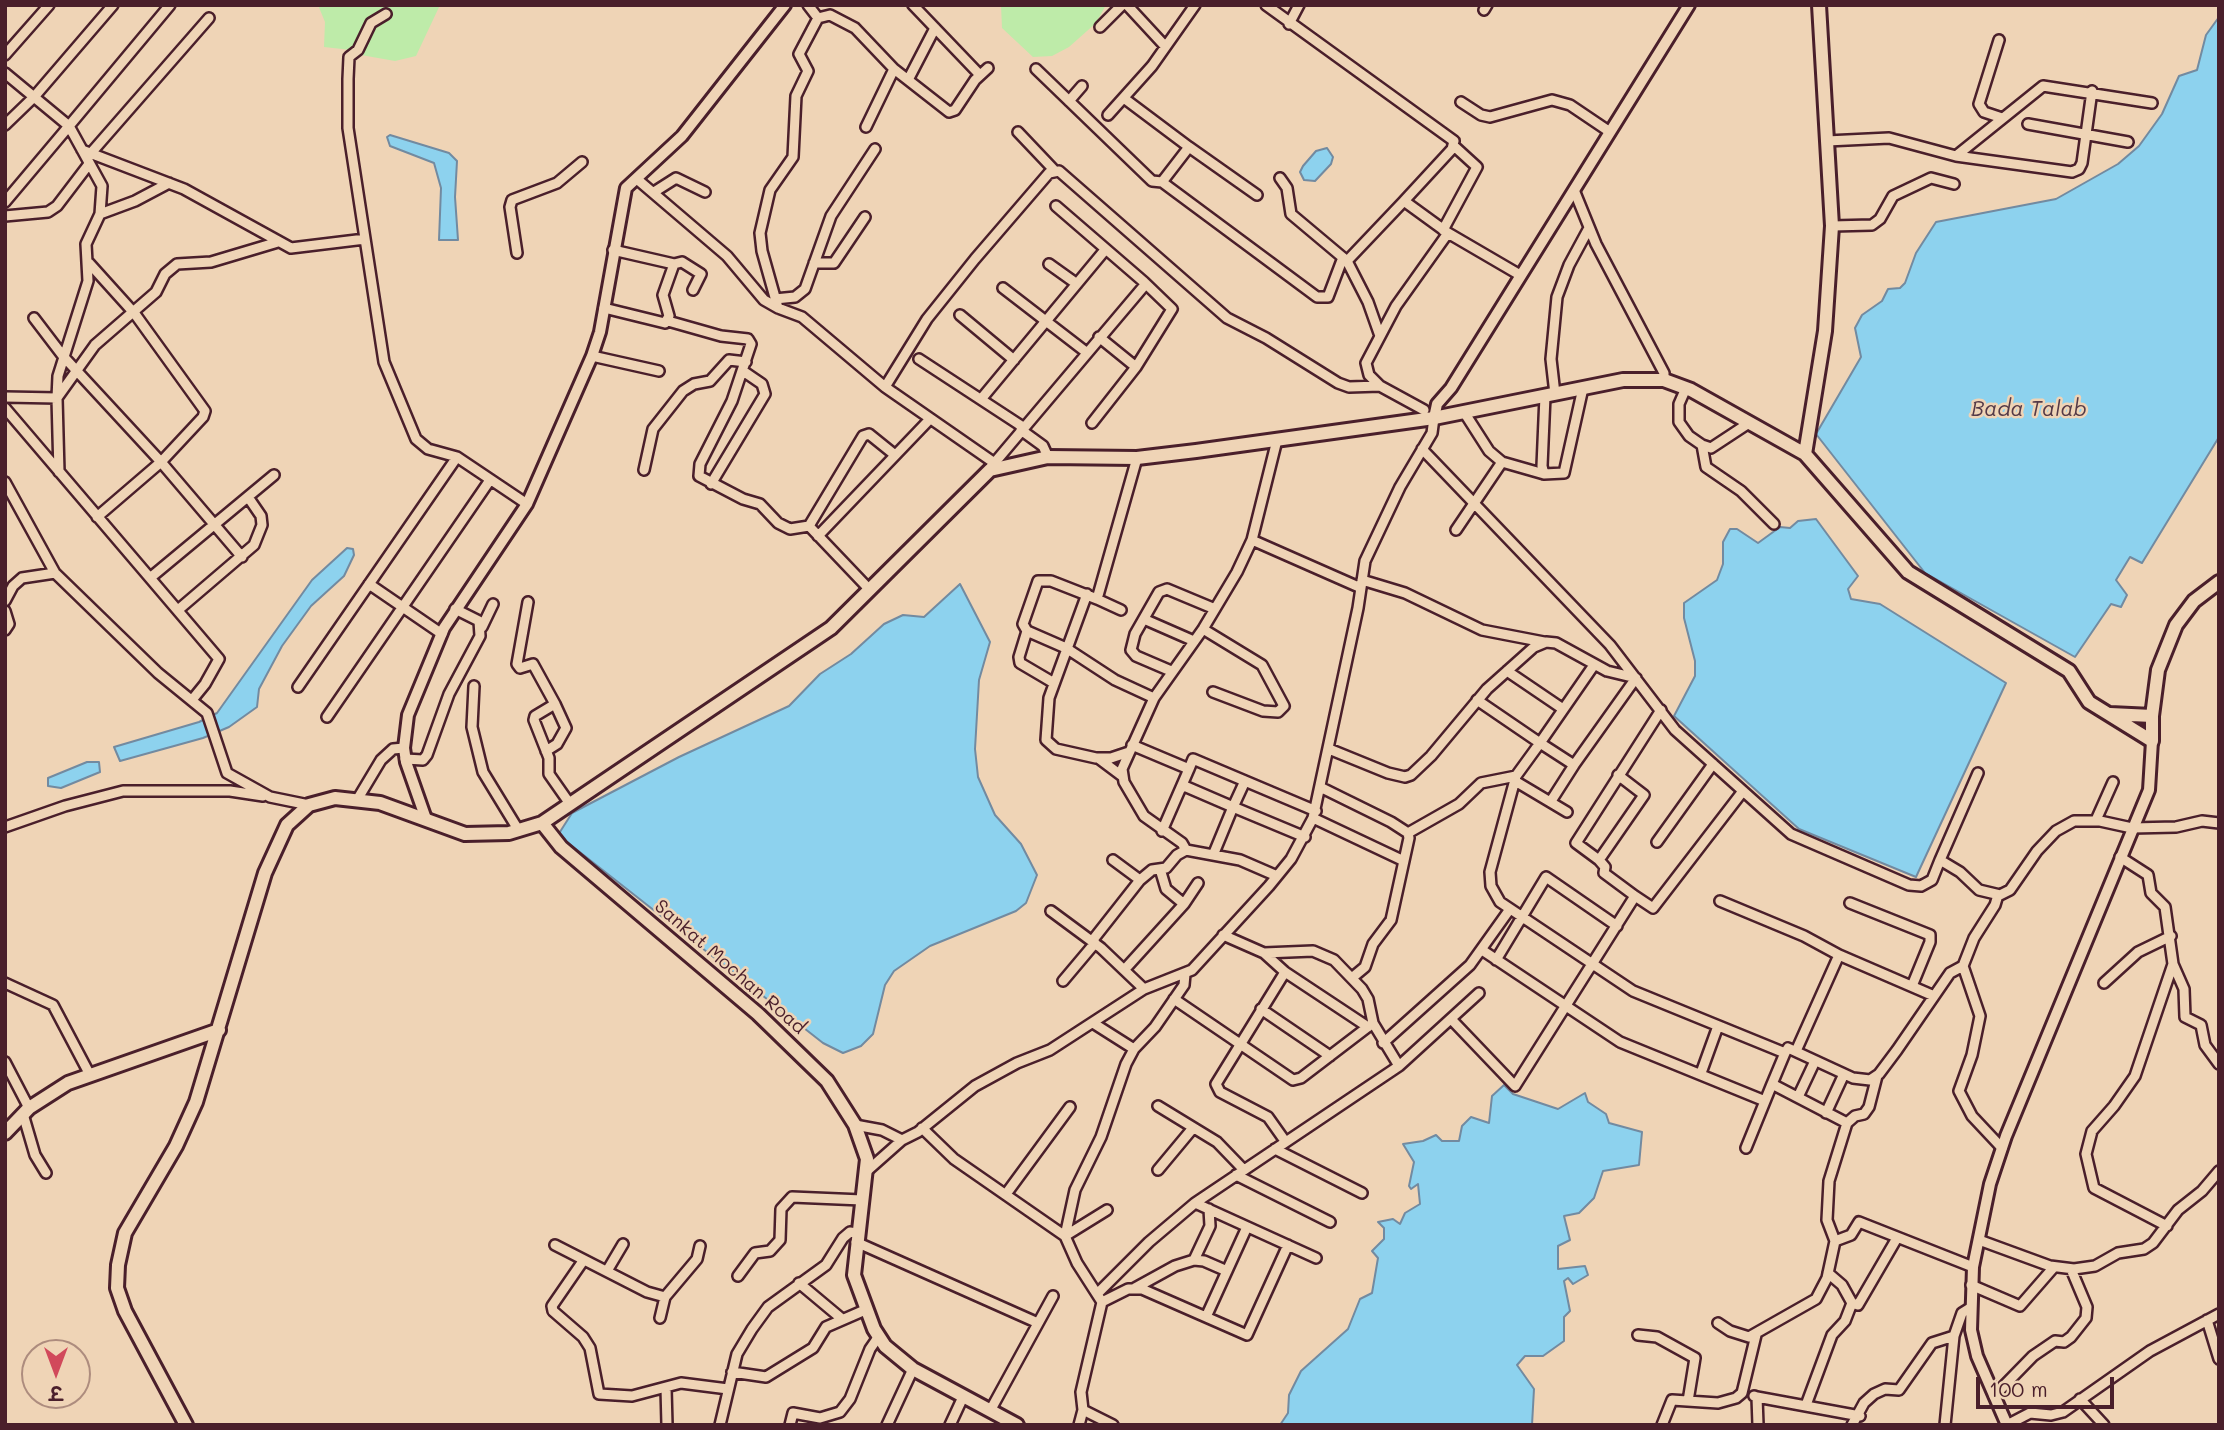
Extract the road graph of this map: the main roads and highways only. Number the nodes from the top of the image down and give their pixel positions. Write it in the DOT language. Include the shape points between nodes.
graph roads {
  1 [pos="1819,5"];
  2 [pos="1805,454"];
  3 [pos="2219,582"];
  4 [pos="2105,714"];
  5 [pos="2152,716"];
  6 [pos="542,823"];
  7 [pos="219,1030"];
  8 [pos="5,1133"];
  9 [pos="186,1425"];
  10 [pos="1017,1425"];
  1 -- 2 [label="main road" via="1832,226 1825,331"];
  2 -- 4 [label="main road" via="1908,572 2069,671 2089,702"];
  2 -- 6 [label="main road" via="1686,388 1664,380 1623,380 1464,412 1277,439 1137,458 1048,457 991,466 831,628"];
  3 -- 5 [label="main road" via="2194,601 2176,625 2158,670"];
  4 -- 5 [label="main road"];
  4 -- 5 [label="main road" via="2152,741"];
  6 -- 7 [label="main road" via="519,831 465,834 380,803 335,798 309,805 287,825 265,873"];
  6 -- 10 [label="main road, Sankat Mochan Road" via="561,847 758,1014 827,1081 855,1125 867,1165 854,1275 879,1336 913,1369"];
  7 -- 8 [label="main road" via="68,1083 26,1111"];
  7 -- 9 [label="main road" via="196,1102 125,1233 117,1265 117,1288 125,1311"];
}
